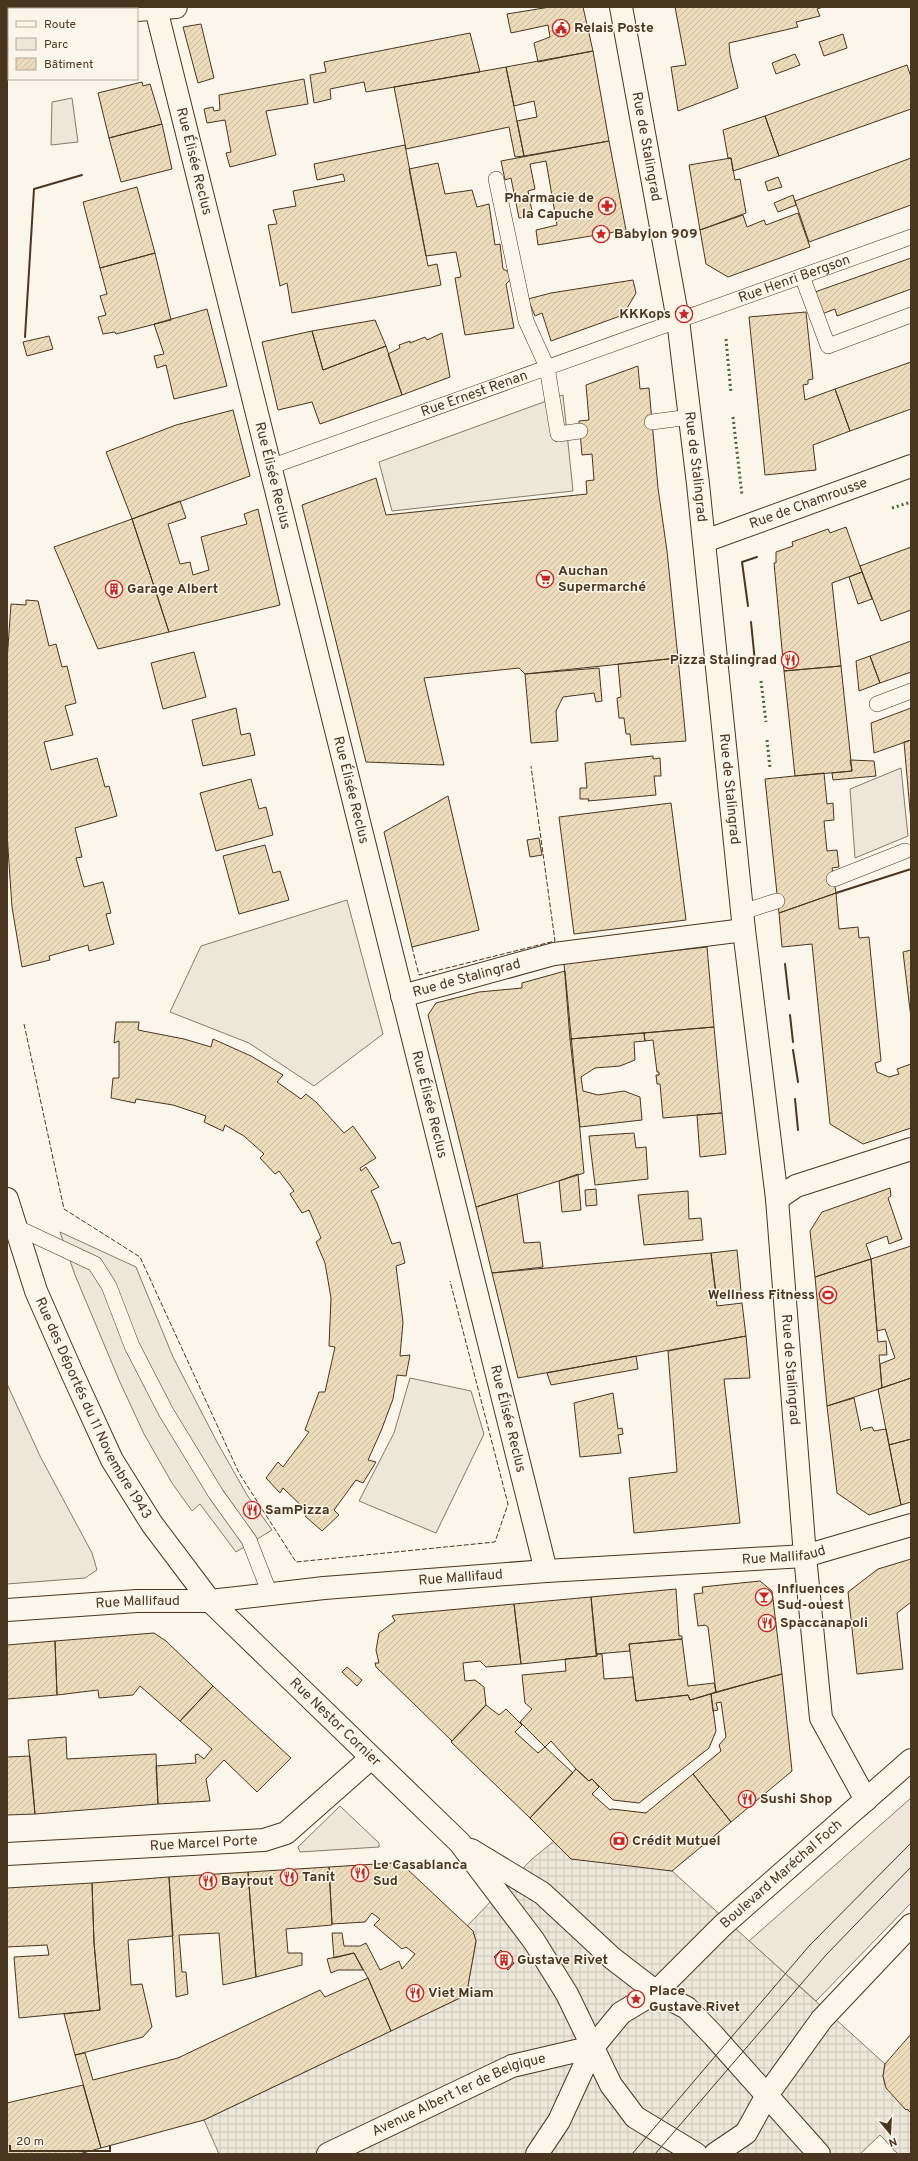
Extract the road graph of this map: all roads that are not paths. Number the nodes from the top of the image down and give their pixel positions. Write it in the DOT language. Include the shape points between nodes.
graph roads {
  1 [pos="621,7"];
  2 [pos="156,9"];
  3 [pos="496,179"];
  4 [pos="911,237"];
  5 [pos="802,276"];
  6 [pos="911,315"];
  7 [pos="678,320"];
  8 [pos="547,367"];
  9 [pos="690,417"];
  10 [pos="652,422"];
  11 [pos="580,432"];
  12 [pos="911,466"];
  13 [pos="270,467"];
  14 [pos="705,541"];
  15 [pos="911,691"];
  16 [pos="877,704"];
  17 [pos="905,851"];
  18 [pos="834,879"];
  19 [pos="777,900"];
  20 [pos="743,921"];
  21 [pos="402,996"];
  22 [pos="911,1149"];
  23 [pos="7,1199"];
  24 [pos="777,1199"];
  25 [pos="14,1226"];
  26 [pos="911,1525"];
  27 [pos="805,1556"];
  28 [pos="546,1571"];
  29 [pos="270,1594"];
  30 [pos="210,1601"];
  31 [pos="7,1610"];
  32 [pos="371,1758"];
  33 [pos="911,1760"];
  34 [pos="866,1800"];
  35 [pos="460,1843"];
  36 [pos="7,1854"];
  37 [pos="911,1925"];
  38 [pos="656,1992"];
  39 [pos="593,2047"];
  40 [pos="767,2095"];
  41 [pos="328,2154"];
  42 [pos="537,2154"];
  43 [pos="696,2154"];
  44 [pos="715,2154"];
  45 [pos="819,2154"];
  1 -- 7 [label="street, Rue de Stalingrad"];
  2 -- 13 [label="street, Rue Élisée Reclus"];
  3 -- 8 [label="lane" via="526,322"];
  4 -- 5 [label="lane, Rue Henri Bergson"];
  5 -- 6 [label="lane" via="828,346"];
  5 -- 7 [label="lane, Rue Henri Bergson"];
  7 -- 8 [label="lane, Rue Ernest Renan"];
  7 -- 9 [label="street, Rue de Stalingrad"];
  8 -- 11 [label="lane" via="558,434"];
  8 -- 13 [label="lane, Rue Ernest Renan"];
  9 -- 10 [label="lane"];
  9 -- 14 [label="street, Rue de Stalingrad"];
  12 -- 14 [label="street, Rue de Chamrousse"];
  13 -- 21 [label="street, Rue Élisée Reclus"];
  14 -- 20 [label="street, Rue de Stalingrad"];
  15 -- 16 [label="lane"];
  17 -- 18 [label="lane"];
  19 -- 20 [label="lane"];
  20 -- 21 [label="street, Rue de Stalingrad" via="554,954"];
  20 -- 24 [label="street, Rue de Stalingrad"];
  21 -- 28 [label="street, Rue Élisée Reclus"];
  22 -- 24 [label="street" via="796,1186"];
  23 -- 25 [label="street, Rue des Déportés du 11 Novembre 1943"];
  24 -- 27 [label="street, Rue de Stalingrad"];
  25 -- 29 [label="lane" via="94,1264 109,1286 132,1346 166,1412 216,1494 249,1540"];
  25 -- 30 [label="street, Rue des Déportés du 11 Novembre 1943" via="36,1291 112,1460 152,1524"];
  26 -- 27 [label="street, Rue Mallifaud"];
  27 -- 28 [label="street, Rue Mallifaud"];
  27 -- 34 [label="street, Rue de Stalingrad" via="821,1718"];
  28 -- 29 [label="street, Rue Mallifaud"];
  29 -- 30 [label="street, Rue Mallifaud"];
  30 -- 31 [label="street, Rue Mallifaud" via="137,1602"];
  30 -- 32 [label="street, Rue Nestor Cornier"];
  32 -- 35 [label="street, Rue Nestor Cornier"];
  32 -- 36 [label="street, Rue Marcel Porte" via="286,1833 264,1840"];
  33 -- 34 [label="street, Boulevard Maréchal Foch"];
  34 -- 38 [label="street, Boulevard Maréchal Foch" via="722,1926"];
  35 -- 38 [label="street, Rue Nestor Cornier" via="542,1893 612,1958"];
  35 -- 39 [label="street, Rue Nestor Cornier" via="534,1941 567,1994"];
  37 -- 40 [label="street" via="822,2019"];
  38 -- 39 [label="street" via="621,2013"];
  38 -- 40 [label="street" via="687,2008"];
  39 -- 41 [label="street, Avenue Albert 1er de Belgique" via="512,2066"];
  39 -- 42 [label="street" via="559,2122"];
  39 -- 43 [label="street" via="611,2086 635,2117"];
  40 -- 44 [label="street" via="746,2133"];
  40 -- 45 [label="street"];
}
